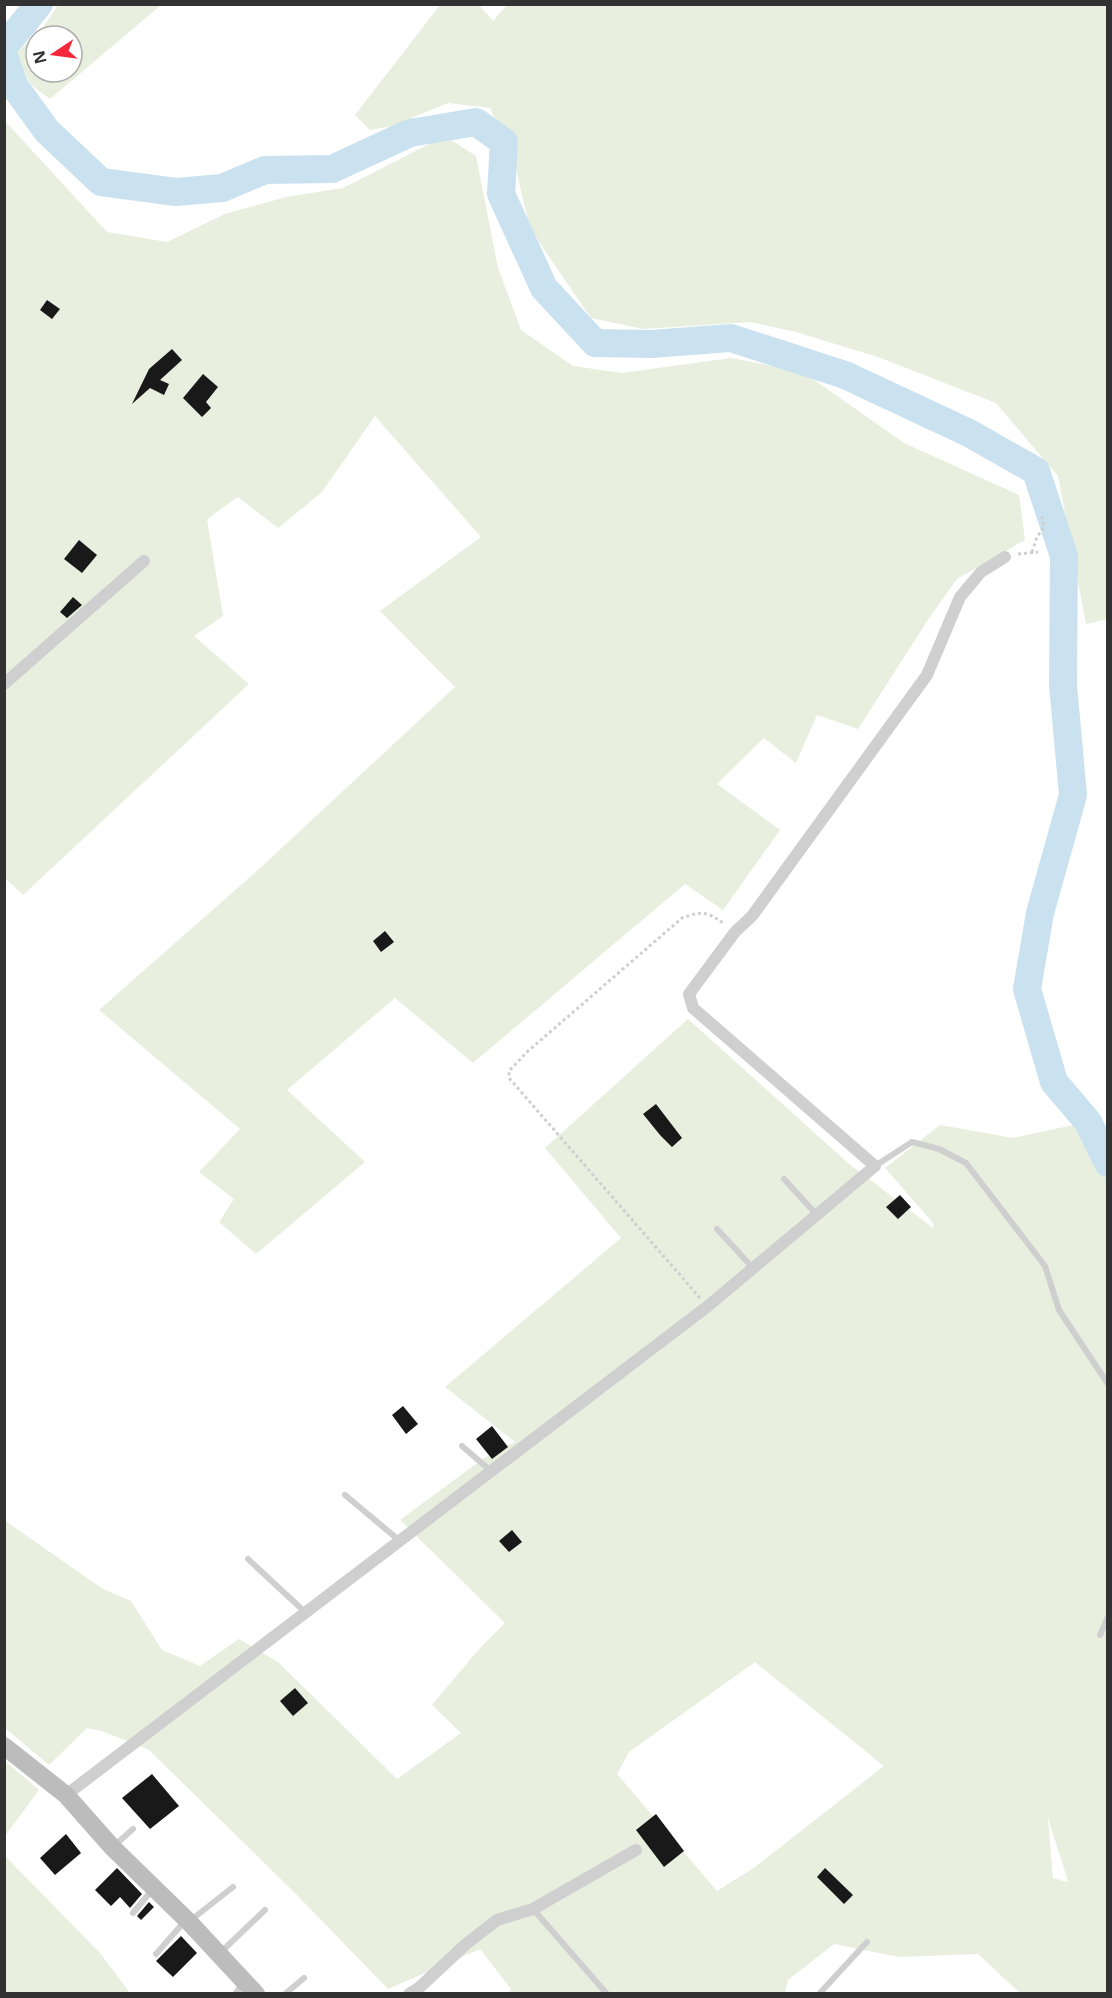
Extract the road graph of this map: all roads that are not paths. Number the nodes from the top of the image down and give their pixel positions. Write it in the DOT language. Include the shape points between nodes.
graph roads {
  1 [pos="1005,558"];
  2 [pos="144,561"];
  3 [pos="4,684"];
  4 [pos="875,1166"];
  5 [pos="784,1179"];
  6 [pos="817,1215"];
  7 [pos="717,1229"];
  8 [pos="753,1268"];
  9 [pos="1107,1384"];
  10 [pos="462,1446"];
  11 [pos="491,1472"];
  12 [pos="345,1495"];
  13 [pos="400,1541"];
  14 [pos="248,1559"];
  15 [pos="306,1613"];
  16 [pos="1107,1617"];
  17 [pos="1100,1635"];
  18 [pos="4,1746"];
  19 [pos="66,1796"];
  20 [pos="133,1829"];
  21 [pos="112,1847"];
  22 [pos="636,1850"];
  23 [pos="233,1887"];
  24 [pos="154,1888"];
  25 [pos="533,1909"];
  26 [pos="265,1910"];
  27 [pos="133,1913"];
  28 [pos="187,1921"];
  29 [pos="867,1942"];
  30 [pos="156,1954"];
  31 [pos="219,1954"];
  32 [pos="304,1978"];
  33 [pos="245,1990"];
  34 [pos="285,1994"];
  35 [pos="409,1994"];
  36 [pos="607,1994"];
  37 [pos="819,1994"];
  1 -- 4 [label="street" via="981,572 960,597 927,675 767,897 735,932 689,994 693,1008"];
  2 -- 3 [label="street"];
  4 -- 6 [label="street"];
  4 -- 9 [label="lane" via="912,1142 939,1149 966,1163 1045,1266 1059,1310"];
  5 -- 6 [label="lane"];
  6 -- 8 [label="street"];
  7 -- 8 [label="lane"];
  8 -- 11 [label="street"];
  10 -- 11 [label="lane"];
  11 -- 13 [label="street"];
  12 -- 13 [label="lane"];
  13 -- 15 [label="street"];
  14 -- 15 [label="lane"];
  15 -- 19 [label="street"];
  16 -- 17 [label="lane"];
  18 -- 19 [label="street"];
  19 -- 21 [label="street"];
  20 -- 21 [label="lane"];
  21 -- 24 [label="street"];
  22 -- 25 [label="street"];
  23 -- 28 [label="lane"];
  24 -- 27 [label="lane"];
  24 -- 28 [label="street"];
  25 -- 35 [label="street" via="497,1920"];
  25 -- 36 [label="lane"];
  26 -- 31 [label="lane"];
  28 -- 30 [label="lane"];
  28 -- 31 [label="street"];
  29 -- 37 [label="lane"];
  31 -- 33 [label="street"];
  32 -- 34 [label="lane"];
}
